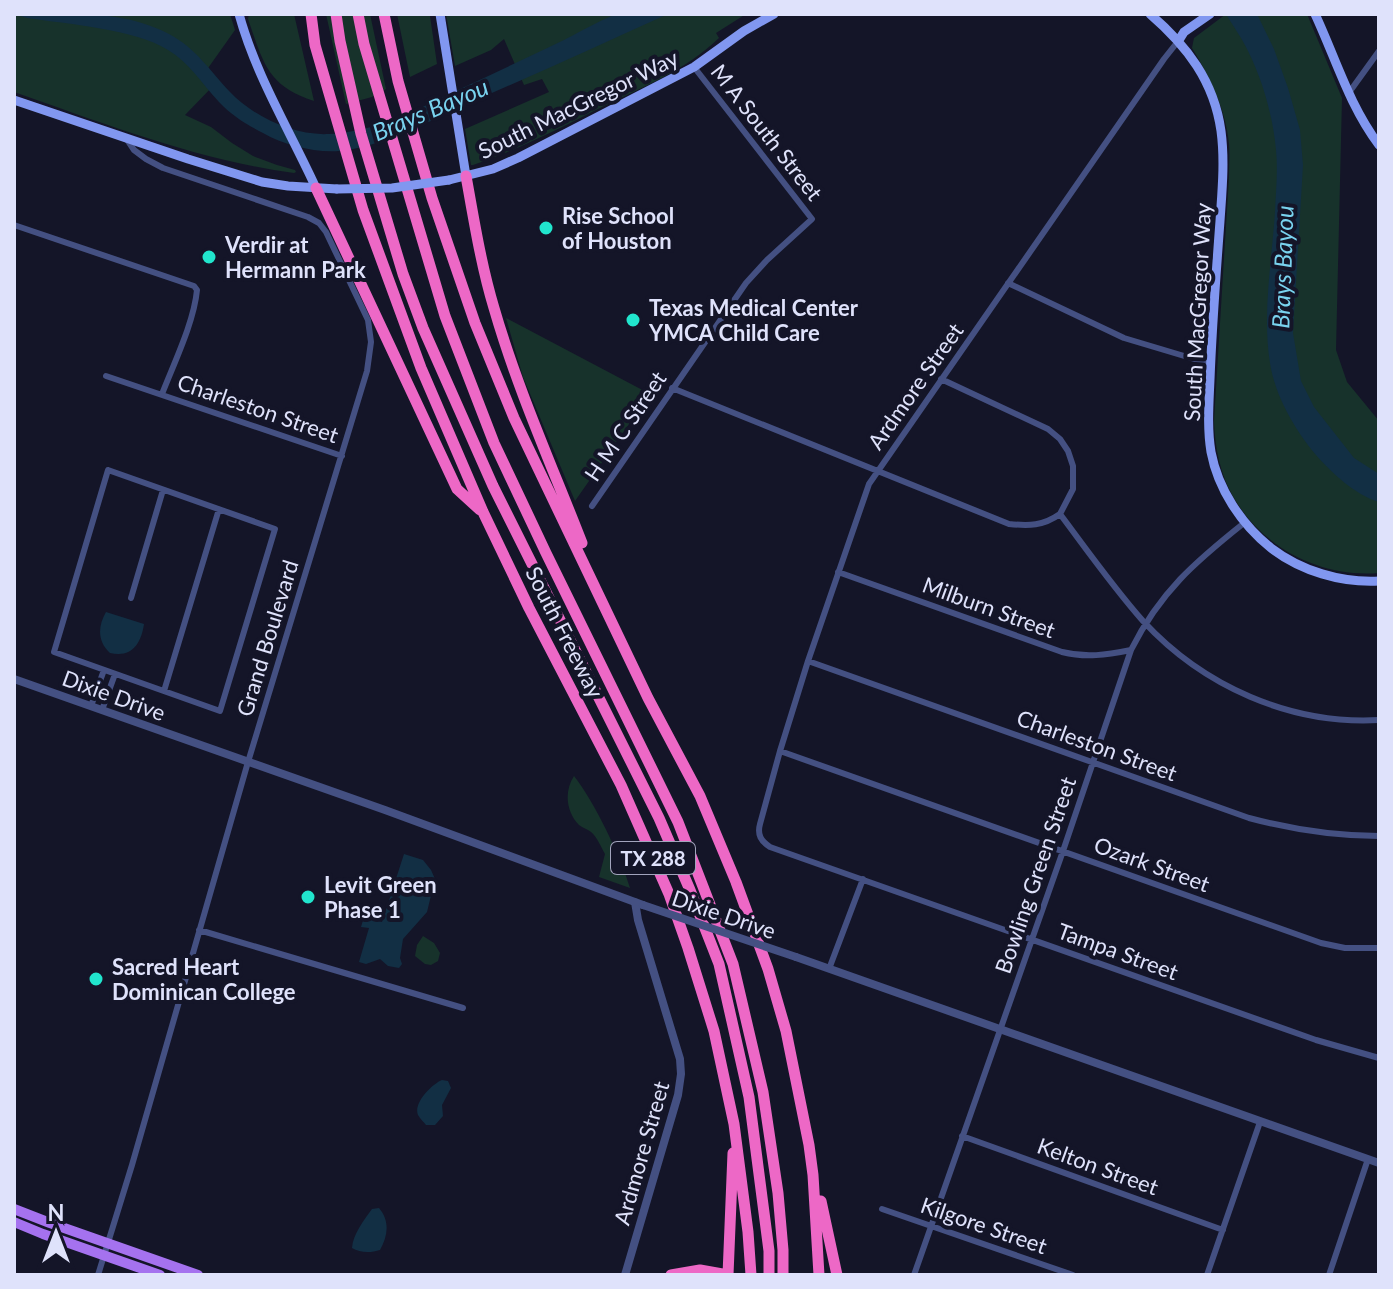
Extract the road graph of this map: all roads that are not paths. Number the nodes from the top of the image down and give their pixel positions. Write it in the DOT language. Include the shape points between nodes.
graph roads {
  1 [pos="242,14"];
  2 [pos="309,14"];
  3 [pos="336,14"];
  4 [pos="358,14"];
  5 [pos="440,14"];
  6 [pos="774,14"];
  7 [pos="1150,14"];
  8 [pos="1315,14"];
  9 [pos="385,15"];
  10 [pos="1206,17"];
  11 [pos="1179,40"];
  12 [pos="1379,51"];
  13 [pos="694,67"];
  14 [pos="1348,94"];
  15 [pos="14,100"];
  16 [pos="126,138"];
  17 [pos="1379,145"];
  18 [pos="466,176"];
  19 [pos="316,188"];
  20 [pos="812,219"];
  21 [pos="14,225"];
  22 [pos="1008,283"];
  23 [pos="1211,364"];
  24 [pos="106,376"];
  25 [pos="941,379"];
  26 [pos="672,388"];
  27 [pos="162,394"];
  28 [pos="342,456"];
  29 [pos="878,472"];
  30 [pos="163,490"];
  31 [pos="592,506"];
  32 [pos="219,509"];
  33 [pos="483,512"];
  34 [pos="1060,514"];
  35 [pos="1244,523"];
  36 [pos="838,572"];
  37 [pos="1379,581"];
  38 [pos="131,598"];
  39 [pos="1145,622"];
  40 [pos="615,626"];
  41 [pos="1131,650"];
  42 [pos="808,661"];
  43 [pos="104,670"];
  44 [pos="115,674"];
  45 [pos="14,679"];
  46 [pos="164,691"];
  47 [pos="91,706"];
  48 [pos="102,710"];
  49 [pos="1379,720"];
  50 [pos="780,751"];
  51 [pos="248,762"];
  52 [pos="1093,763"];
  53 [pos="759,836"];
  54 [pos="1379,836"];
  55 [pos="1063,851"];
  56 [pos="863,879"];
  57 [pos="639,903"];
  58 [pos="199,930"];
  59 [pos="1031,939"];
  60 [pos="1379,948"];
  61 [pos="829,969"];
  62 [pos="463,1008"];
  63 [pos="1000,1029"];
  64 [pos="1379,1058"];
  65 [pos="1260,1122"];
  66 [pos="734,1124"];
  67 [pos="962,1136"];
  68 [pos="809,1145"];
  69 [pos="1368,1159"];
  70 [pos="1379,1163"];
  71 [pos="14,1209"];
  72 [pos="882,1209"];
  73 [pos="14,1222"];
  74 [pos="931,1226"];
  75 [pos="1223,1230"];
  76 [pos="109,1244"];
  77 [pos="105,1255"];
  78 [pos="98,1275"];
  79 [pos="160,1275"];
  80 [pos="198,1275"];
  81 [pos="625,1275"];
  82 [pos="671,1275"];
  83 [pos="728,1275"];
  84 [pos="751,1275"];
  85 [pos="769,1275"];
  86 [pos="783,1275"];
  87 [pos="819,1275"];
  88 [pos="837,1275"];
  89 [pos="914,1275"];
  90 [pos="1073,1275"];
  91 [pos="1207,1275"];
  92 [pos="1329,1275"];
  1 -- 19 [label="main road" via="261,76"];
  2 -- 33 [label="highway, South Freeway / TX 288" via="363,210 421,368"];
  3 -- 85 [label="highway" via="361,134 423,328 493,486 659,818 719,964 749,1097"];
  4 -- 86 [label="highway" via="445,316 494,443 678,822 733,964 763,1092"];
  5 -- 18 [label="main road"];
  6 -- 13 [label="main road, South MacGregor Way"];
  7 -- 11 [label="main road, South MacGregor Way"];
  8 -- 14 [label="main road"];
  9 -- 40 [label="highway, South Freeway / TX 288" via="432,198 475,323 514,418"];
  10 -- 11 [label="main road, Ardmore Street"];
  11 -- 22 [label="street, Ardmore Street"];
  11 -- 23 [label="main road, South MacGregor Way" via="1210,91 1223,150"];
  12 -- 14 [label="street"];
  13 -- 18 [label="main road, South MacGregor Way" via="518,158"];
  13 -- 20 [label="street, M A South Street"];
  14 -- 17 [label="main road"];
  15 -- 16 [label="main road, South MacGregor Way"];
  16 -- 19 [label="main road, South MacGregor Way" via="262,182"];
  16 -- 28 [label="street, Grand Boulevard" via="134,150 163,168 308,217 326,232 370,330 367,371"];
  18 -- 19 [label="main road, South MacGregor Way, bridge" via="392,188"];
  18 -- 40 [label="highway" via="494,308"];
  19 -- 33 [label="highway" via="457,489"];
  20 -- 26 [label="street, H M C Street" via="746,283"];
  21 -- 27 [label="street" via="194,286 197,295"];
  22 -- 23 [label="street" via="1124,338"];
  22 -- 25 [label="street, Ardmore Street"];
  23 -- 35 [label="main road, South MacGregor Way" via="1211,454"];
  24 -- 27 [label="street, Charleston Street"];
  25 -- 29 [label="street, Ardmore Street"];
  25 -- 34 [label="street" via="1060,439 1073,466 1073,489"];
  26 -- 29 [label="street"];
  26 -- 31 [label="street, H M C Street"];
  27 -- 28 [label="street, Charleston Street"];
  28 -- 51 [label="street, Grand Boulevard"];
  29 -- 34 [label="street" via="1009,524 1048,522"];
  29 -- 36 [label="street, Ardmore Street" via="863,498"];
  30 -- 32 [label="street"];
  30 -- 38 [label="street"];
  30 -- 43 [label="street" via="108,470 54,652"];
  32 -- 46 [label="street"];
  32 -- 46 [label="street" via="275,529 220,711"];
  33 -- 66 [label="highway, South Freeway / TX 288" via="621,785 669,894 714,1031"];
  34 -- 39 [label="street"];
  35 -- 37 [label="main road, South MacGregor Way" via="1304,567 1349,580"];
  35 -- 39 [label="street, Bowling Green Street" via="1188,570"];
  36 -- 41 [label="street, Milburn Street" via="1062,652 1095,656"];
  36 -- 42 [label="street, Ardmore Street"];
  39 -- 41 [label="street, Bowling Green Street"];
  39 -- 49 [label="street" via="1198,668 1253,699 1327,719"];
  40 -- 68 [label="highway, South Freeway / TX 288" via="700,796 736,882 786,1031"];
  41 -- 52 [label="street, Bowling Green Street"];
  42 -- 50 [label="street, Ardmore Street"];
  42 -- 52 [label="street, Charleston Street"];
  43 -- 44 [label="street"];
  43 -- 47 [label="street"];
  44 -- 46 [label="street"];
  44 -- 48 [label="street"];
  45 -- 47 [label="street, Dixie Drive"];
  47 -- 48 [label="street, Dixie Drive"];
  48 -- 51 [label="street, Dixie Drive"];
  50 -- 53 [label="street, Ardmore Street"];
  50 -- 55 [label="street, Ozark Street"];
  51 -- 57 [label="street, Dixie Drive"];
  51 -- 58 [label="street, Grand Boulevard"];
  52 -- 54 [label="street, Charleston Street" via="1288,829"];
  52 -- 55 [label="street, Bowling Green Street"];
  53 -- 56 [label="street, Tampa Street" via="770,847"];
  55 -- 59 [label="street, Bowling Green Street"];
  55 -- 60 [label="street, Ozark Street" via="1321,943"];
  56 -- 59 [label="street, Tampa Street"];
  56 -- 61 [label="street"];
  57 -- 61 [label="street, Dixie Drive, bridge"];
  57 -- 81 [label="street, Ardmore Street" via="638,920 681,1074"];
  58 -- 62 [label="street"];
  58 -- 76 [label="street, Grand Boulevard"];
  59 -- 63 [label="street, Bowling Green Street"];
  59 -- 64 [label="street, Tampa Street"];
  61 -- 63 [label="street, Dixie Drive"];
  63 -- 65 [label="street, Dixie Drive"];
  63 -- 67 [label="street, Bowling Green Street"];
  65 -- 69 [label="street, Dixie Drive"];
  65 -- 75 [label="street"];
  66 -- 83 [label="highway"];
  66 -- 84 [label="highway, South Freeway / TX 288"];
  67 -- 74 [label="street, Bowling Green Street"];
  67 -- 75 [label="street, Kelton Street"];
  68 -- 87 [label="highway, South Freeway / TX 288"];
  68 -- 88 [label="highway"];
  69 -- 70 [label="street, Dixie Drive"];
  69 -- 92 [label="street"];
  71 -- 76 [label="main road"];
  72 -- 74 [label="street, Kilgore Street"];
  73 -- 77 [label="main road"];
  74 -- 89 [label="street, Bowling Green Street"];
  74 -- 90 [label="street, Kilgore Street"];
  75 -- 91 [label="street"];
  76 -- 77 [label="street, Grand Boulevard"];
  76 -- 80 [label="main road"];
  77 -- 78 [label="street, Grand Boulevard"];
  77 -- 79 [label="main road"];
  82 -- 83 [label="highway" via="700,1270"];
}
